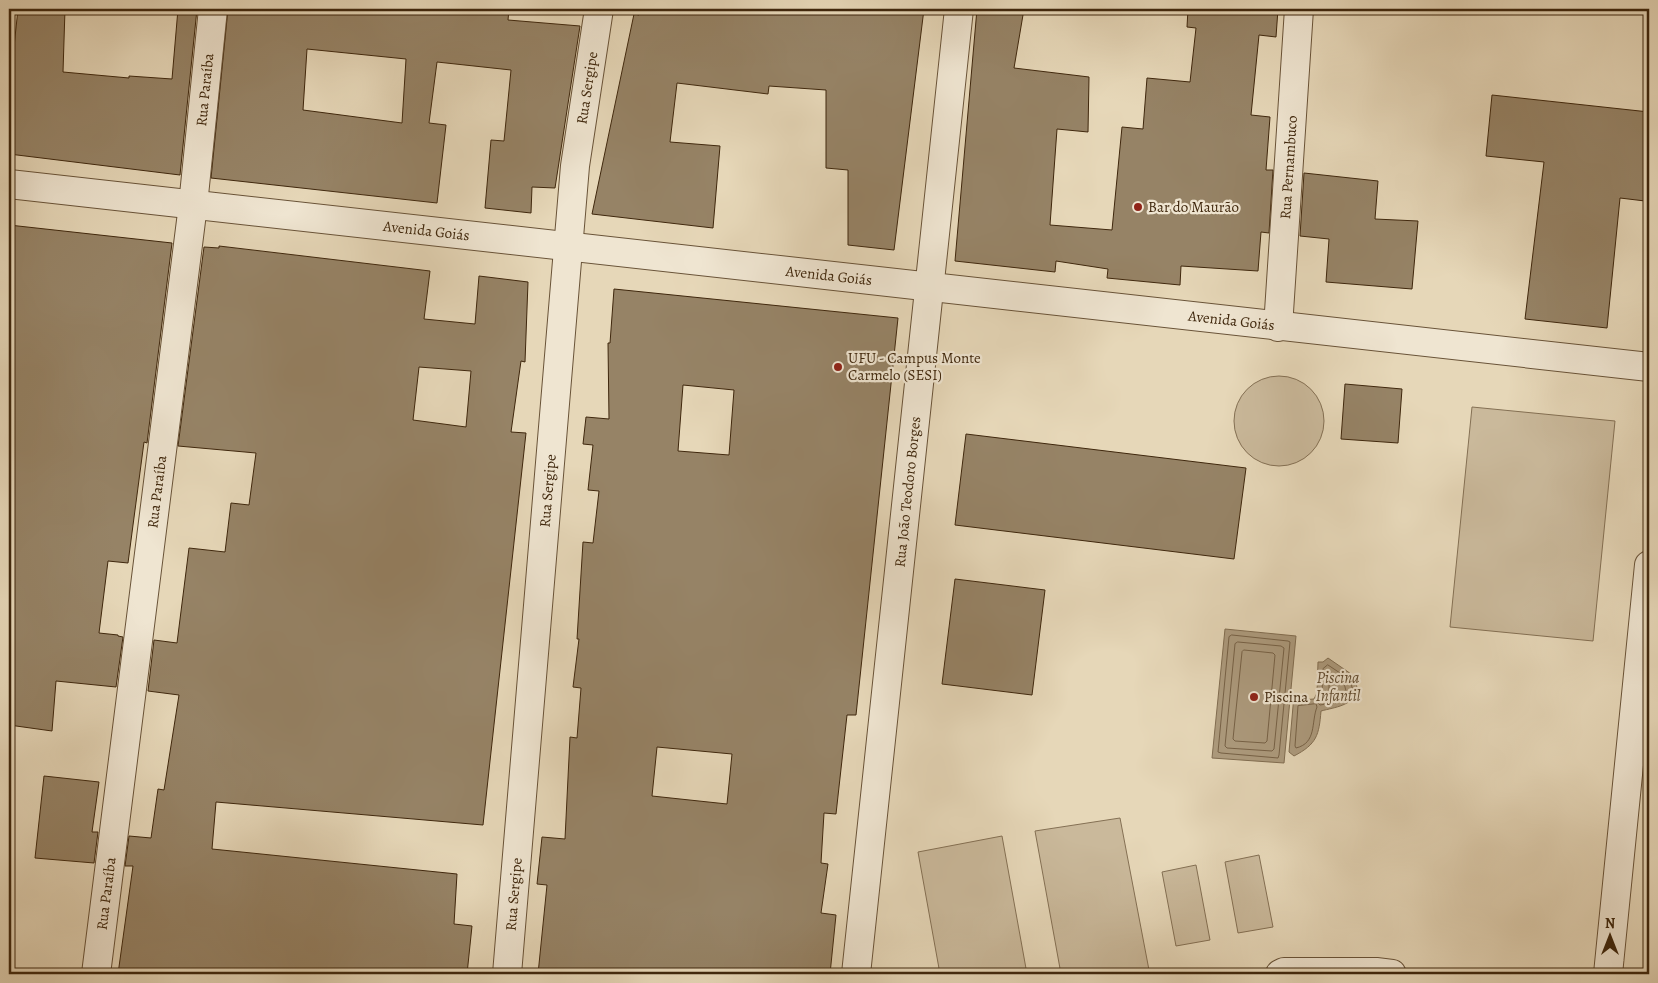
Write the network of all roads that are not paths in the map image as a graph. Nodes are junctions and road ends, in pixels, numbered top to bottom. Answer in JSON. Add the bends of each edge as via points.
{"nodes":[{"id":1,"x":213,"y":9,"type":"edge"},
{"id":2,"x":598,"y":9,"type":"edge"},
{"id":3,"x":959,"y":9,"type":"edge"},
{"id":4,"x":1299,"y":9,"type":"edge"},
{"id":5,"x":9,"y":184,"type":"edge"},
{"id":6,"x":193,"y":205,"type":"junction"},
{"id":7,"x":568,"y":245,"type":"junction"},
{"id":8,"x":929,"y":286,"type":"junction"},
{"id":9,"x":1278,"y":327,"type":"junction"},
{"id":10,"x":1649,"y":367,"type":"edge"},
{"id":11,"x":1649,"y":565,"type":"edge"},
{"id":12,"x":96,"y":974,"type":"edge"},
{"id":13,"x":507,"y":974,"type":"edge"},
{"id":14,"x":856,"y":974,"type":"edge"},
{"id":15,"x":1280,"y":974,"type":"edge"},
{"id":16,"x":1392,"y":974,"type":"edge"},
{"id":17,"x":1608,"y":974,"type":"edge"}],
"edges":[{"from":1,"to":6,"type":"street","name":"Rua Paraíba"},
{"from":2,"to":7,"type":"street","name":"Rua Sergipe","via":[[575,166]]},
{"from":3,"to":8,"type":"street","name":"Rua João Teodoro Borges"},
{"from":4,"to":9,"type":"street","name":"Rua Pernambuco"},
{"from":5,"to":6,"type":"street","name":"Avenida Goiás"},
{"from":6,"to":7,"type":"street","name":"Avenida Goiás"},
{"from":6,"to":12,"type":"street","name":"Rua Paraíba"},
{"from":7,"to":8,"type":"street","name":"Avenida Goiás"},
{"from":7,"to":13,"type":"street","name":"Rua Sergipe"},
{"from":8,"to":9,"type":"street","name":"Avenida Goiás"},
{"from":8,"to":14,"type":"street","name":"Rua João Teodoro Borges"},
{"from":9,"to":10,"type":"street","name":"Avenida Goiás"},
{"from":11,"to":17,"type":"street"},
{"from":15,"to":16,"type":"street"}]}
